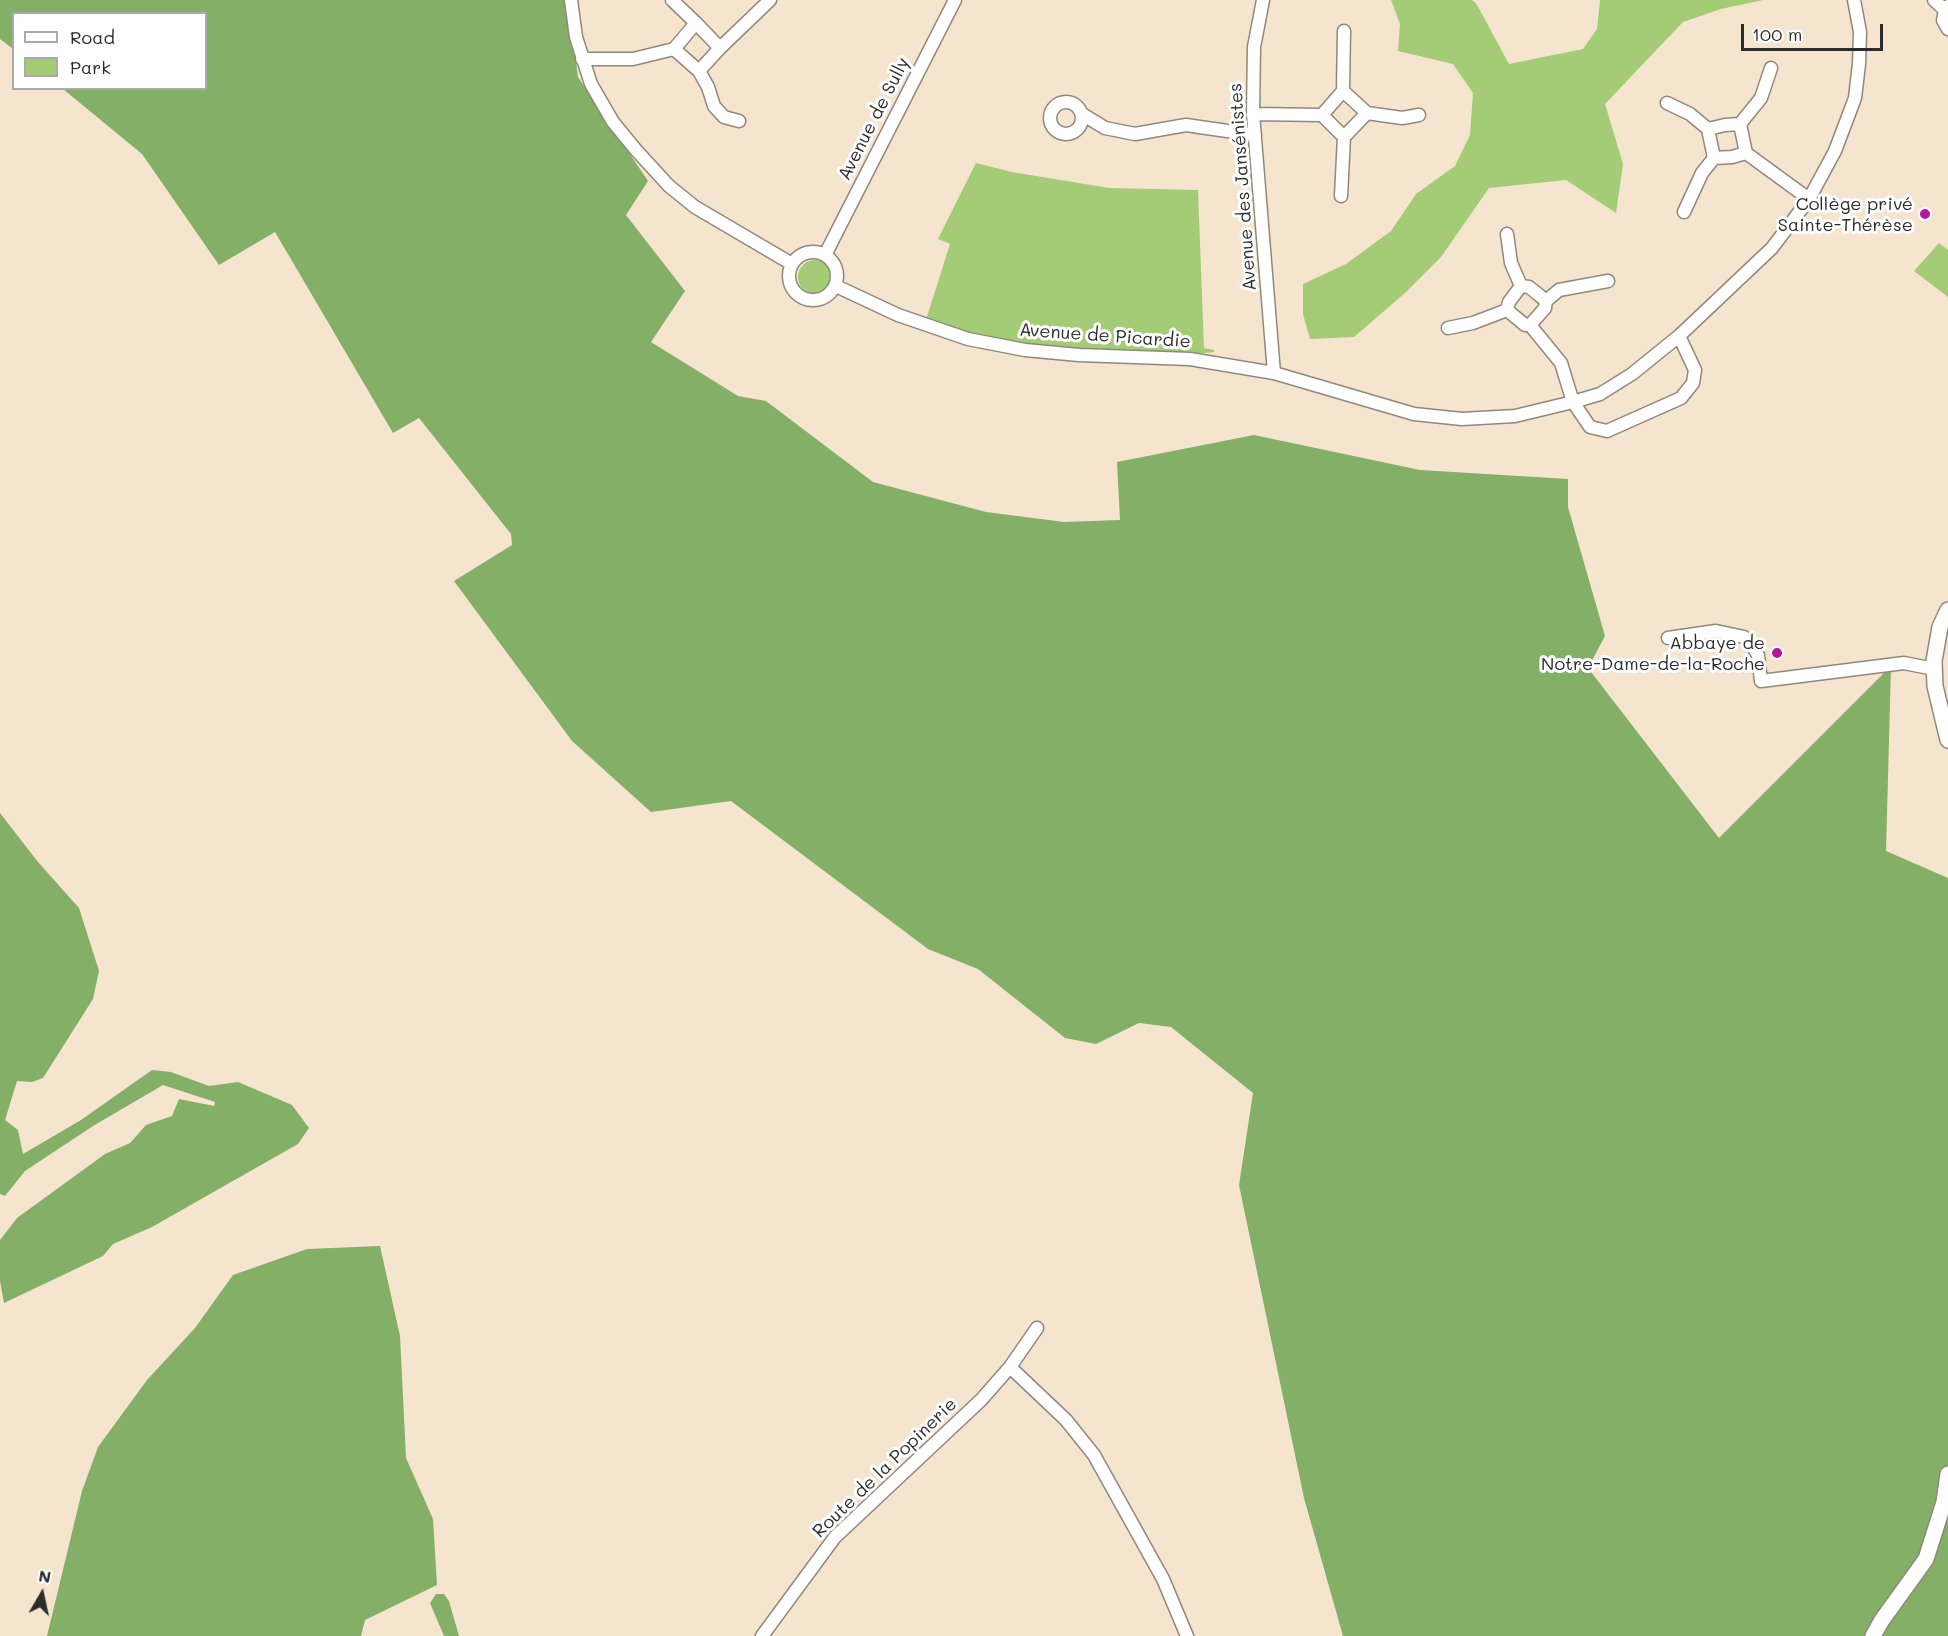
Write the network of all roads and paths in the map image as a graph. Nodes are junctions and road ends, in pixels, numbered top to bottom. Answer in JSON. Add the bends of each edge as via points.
{"nodes":[{"id":1,"x":571,"y":0,"type":"edge"},
{"id":2,"x":672,"y":0,"type":"edge"},
{"id":3,"x":770,"y":0,"type":"edge"},
{"id":4,"x":955,"y":0,"type":"edge"},
{"id":5,"x":1263,"y":0,"type":"edge"},
{"id":6,"x":1854,"y":0,"type":"edge"},
{"id":7,"x":1934,"y":0,"type":"edge"},
{"id":8,"x":1947,"y":8,"type":"edge"},
{"id":9,"x":696,"y":23,"type":"junction"},
{"id":10,"x":1948,"y":29,"type":"edge"},
{"id":11,"x":1344,"y":31,"type":"dead end"},
{"id":12,"x":720,"y":48,"type":"junction"},
{"id":13,"x":674,"y":49,"type":"junction"},
{"id":14,"x":582,"y":59,"type":"junction"},
{"id":15,"x":1771,"y":68,"type":"dead end"},
{"id":16,"x":699,"y":71,"type":"junction"},
{"id":17,"x":1344,"y":91,"type":"junction"},
{"id":18,"x":1667,"y":103,"type":"dead end"},
{"id":19,"x":1367,"y":113,"type":"junction"},
{"id":20,"x":1082,"y":114,"type":"dead end"},
{"id":21,"x":1253,"y":114,"type":"junction"},
{"id":22,"x":1322,"y":115,"type":"junction"},
{"id":23,"x":1419,"y":116,"type":"dead end"},
{"id":24,"x":739,"y":121,"type":"dead end"},
{"id":25,"x":1740,"y":124,"type":"junction"},
{"id":26,"x":1708,"y":129,"type":"junction"},
{"id":27,"x":1255,"y":135,"type":"junction"},
{"id":28,"x":1344,"y":137,"type":"junction"},
{"id":29,"x":1746,"y":153,"type":"junction"},
{"id":30,"x":1714,"y":158,"type":"junction"},
{"id":31,"x":1341,"y":196,"type":"dead end"},
{"id":32,"x":1809,"y":199,"type":"junction"},
{"id":33,"x":1684,"y":212,"type":"dead end"},
{"id":34,"x":1507,"y":234,"type":"dead end"},
{"id":35,"x":825,"y":255,"type":"junction"},
{"id":36,"x":792,"y":264,"type":"junction"},
{"id":37,"x":1608,"y":281,"type":"dead end"},
{"id":38,"x":836,"y":286,"type":"junction"},
{"id":39,"x":1521,"y":286,"type":"junction"},
{"id":40,"x":1546,"y":302,"type":"junction"},
{"id":41,"x":1507,"y":310,"type":"junction"},
{"id":42,"x":1530,"y":325,"type":"junction"},
{"id":43,"x":1448,"y":328,"type":"dead end"},
{"id":44,"x":1679,"y":336,"type":"junction"},
{"id":45,"x":1274,"y":373,"type":"junction"},
{"id":46,"x":1573,"y":402,"type":"junction"},
{"id":47,"x":1948,"y":610,"type":"edge"},
{"id":48,"x":1668,"y":638,"type":"dead end"},
{"id":49,"x":1934,"y":669,"type":"junction"},
{"id":50,"x":1948,"y":740,"type":"edge"},
{"id":51,"x":1036,"y":1328,"type":"dead end"},
{"id":52,"x":1010,"y":1367,"type":"junction"},
{"id":53,"x":1948,"y":1474,"type":"edge"},
{"id":54,"x":762,"y":1636,"type":"edge"},
{"id":55,"x":1187,"y":1636,"type":"edge"},
{"id":56,"x":1873,"y":1636,"type":"edge"}],
"edges":[{"from":1,"to":14,"type":"street"},
{"from":2,"to":9,"type":"street"},
{"from":3,"to":12,"type":"street"},
{"from":4,"to":35,"type":"street","name":"Avenue de Sully"},
{"from":5,"to":21,"type":"street","name":"Avenue des Jansénistes","via":[[1254,47]]},
{"from":6,"to":32,"type":"street","name":"Avenue de Picardie","via":[[1860,32],[1855,98],[1835,150]]},
{"from":7,"to":8,"type":"street"},
{"from":8,"to":10,"type":"street","via":[[1943,20]]},
{"from":9,"to":12,"type":"street"},
{"from":9,"to":13,"type":"street"},
{"from":11,"to":17,"type":"street"},
{"from":12,"to":16,"type":"street"},
{"from":13,"to":14,"type":"street","via":[[633,59]]},
{"from":13,"to":16,"type":"street"},
{"from":14,"to":36,"type":"street","via":[[613,122],[669,186],[702,212]]},
{"from":15,"to":25,"type":"street","via":[[1761,98]]},
{"from":16,"to":24,"type":"street","via":[[714,106],[724,117]]},
{"from":17,"to":19,"type":"street"},
{"from":17,"to":22,"type":"street"},
{"from":18,"to":26,"type":"street"},
{"from":19,"to":23,"type":"street"},
{"from":19,"to":28,"type":"street"},
{"from":20,"to":27,"type":"street","via":[[1105,128],[1135,134],[1186,125]]},
{"from":21,"to":22,"type":"street"},
{"from":21,"to":27,"type":"street","name":"Avenue des Jansénistes"},
{"from":22,"to":28,"type":"street"},
{"from":25,"to":26,"type":"street"},
{"from":25,"to":29,"type":"street"},
{"from":26,"to":30,"type":"street"},
{"from":27,"to":45,"type":"street","name":"Avenue des Jansénistes"},
{"from":28,"to":31,"type":"street"},
{"from":29,"to":30,"type":"street"},
{"from":29,"to":32,"type":"street"},
{"from":30,"to":33,"type":"street","via":[[1702,173]]},
{"from":32,"to":44,"type":"street","name":"Avenue de Picardie","via":[[1772,248]]},
{"from":34,"to":39,"type":"street","via":[[1510,263]]},
{"from":35,"to":36,"type":"street","via":[[811,252]]},
{"from":35,"to":38,"type":"street","via":[[838,272]]},
{"from":36,"to":38,"type":"street","via":[[790,284],[805,299],[819,300]]},
{"from":37,"to":40,"type":"street","via":[[1559,290]]},
{"from":38,"to":45,"type":"street","name":"Avenue de Picardie","via":[[898,315],[980,341],[1025,350],[1190,360]]},
{"from":39,"to":40,"type":"street","via":[[1529,286]]},
{"from":39,"to":41,"type":"street"},
{"from":40,"to":42,"type":"street"},
{"from":41,"to":42,"type":"street"},
{"from":41,"to":43,"type":"street"},
{"from":42,"to":46,"type":"street","via":[[1561,363]]},
{"from":44,"to":46,"type":"street","name":"Avenue de Picardie","via":[[1600,394]]},
{"from":44,"to":46,"type":"street","via":[[1695,370],[1693,383],[1681,398],[1607,431],[1590,427]]},
{"from":45,"to":46,"type":"street","name":"Avenue de Picardie","via":[[1413,414],[1462,419],[1515,416]]},
{"from":47,"to":49,"type":"street","via":[[1938,634]]},
{"from":48,"to":49,"type":"street","via":[[1716,631],[1744,637],[1758,656],[1761,681],[1904,663]]},
{"from":49,"to":50,"type":"street"},
{"from":51,"to":52,"type":"street","name":"Route de la Popinerie"},
{"from":52,"to":54,"type":"street","name":"Route de la Popinerie","via":[[981,1400],[834,1537]]},
{"from":52,"to":55,"type":"street","via":[[1066,1420],[1094,1455],[1163,1579]]},
{"from":53,"to":56,"type":"street","via":[[1944,1502],[1926,1559]]}]}
